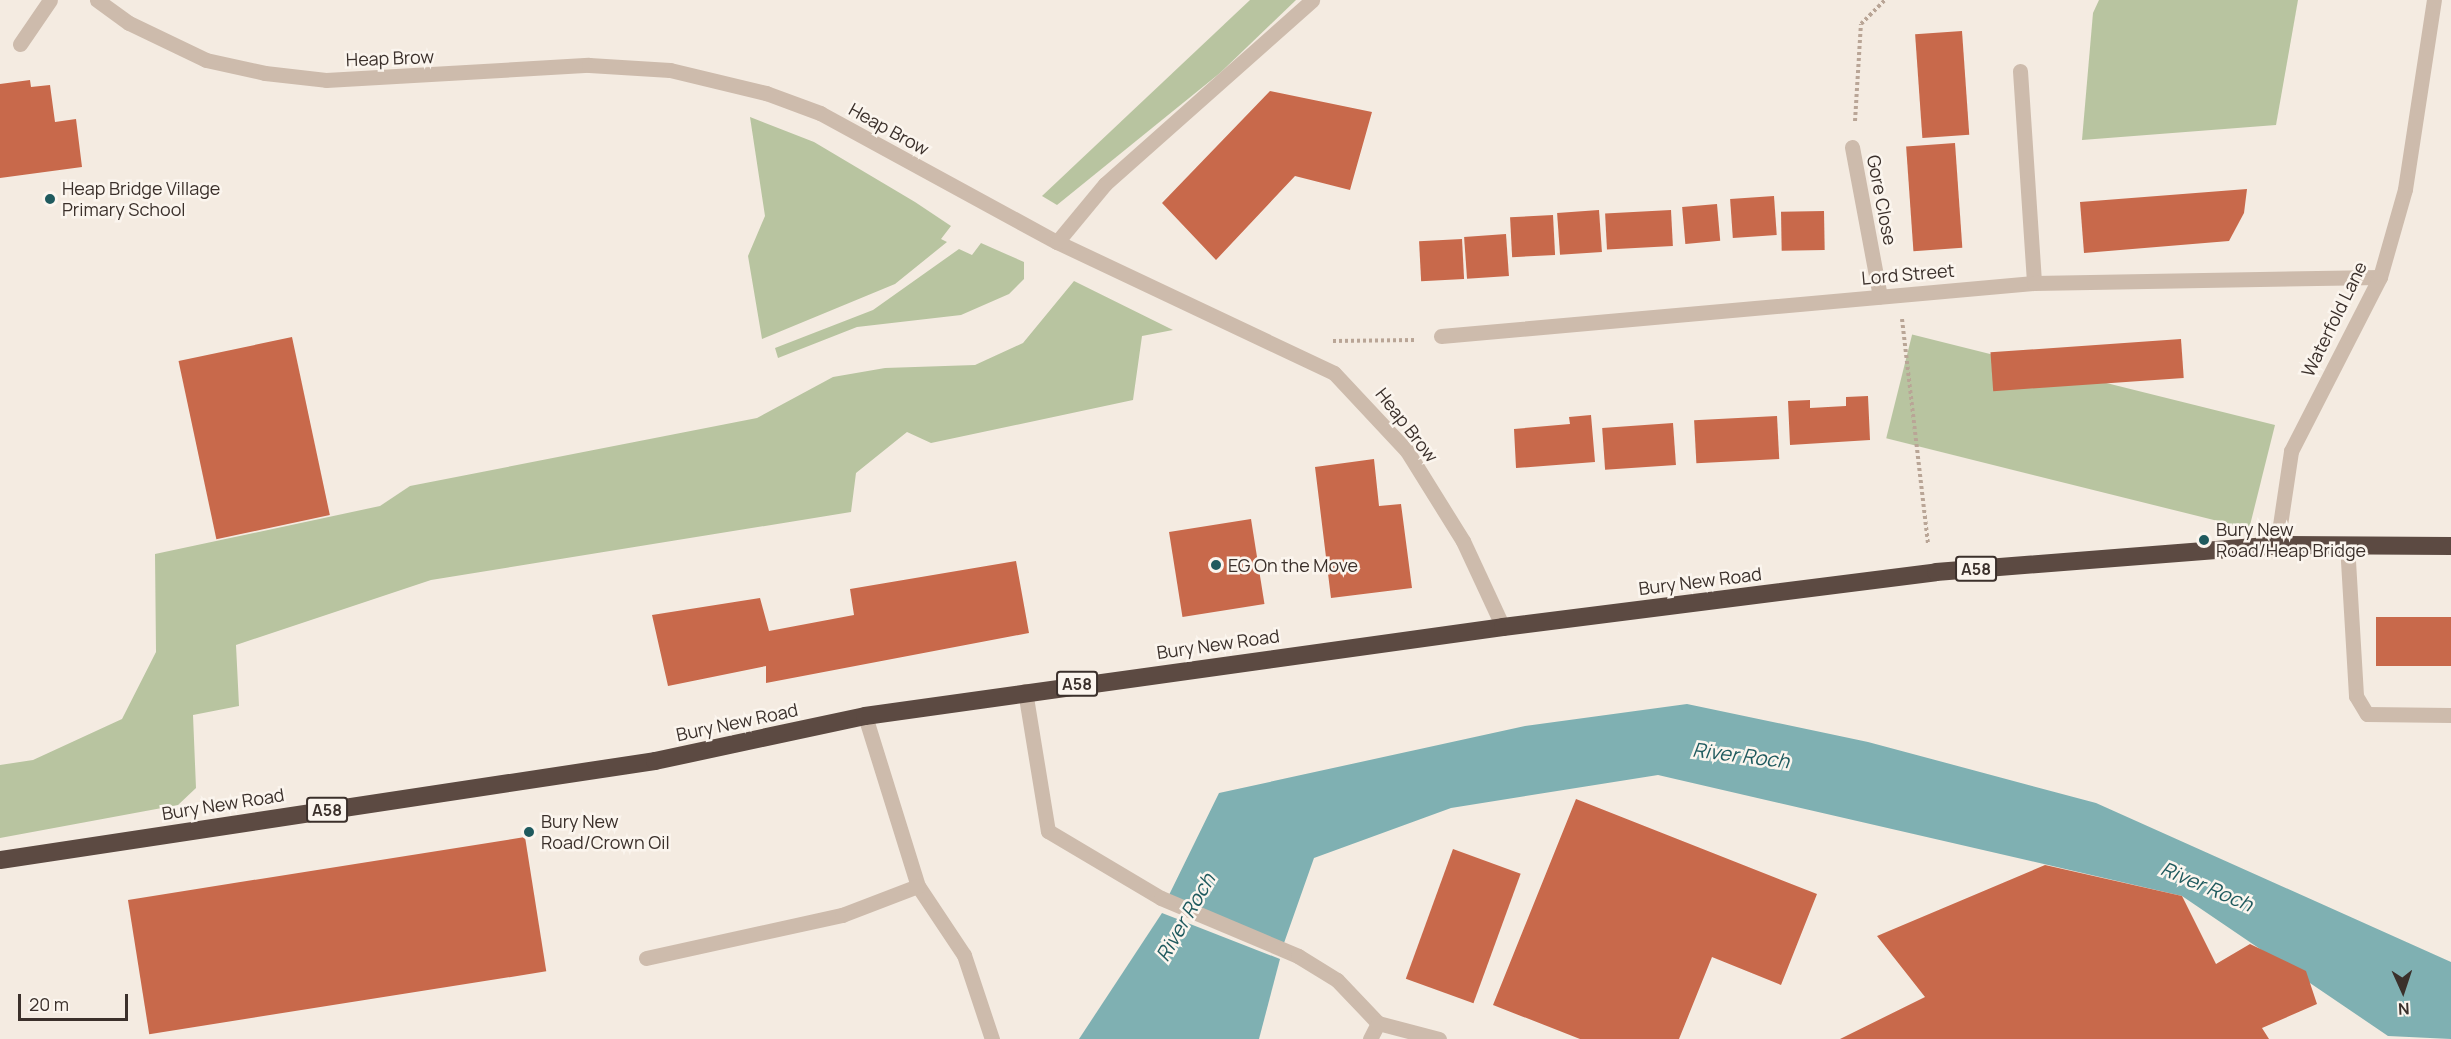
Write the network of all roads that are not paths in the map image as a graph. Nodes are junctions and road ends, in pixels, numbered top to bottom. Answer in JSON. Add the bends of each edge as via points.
{"nodes":[{"id":1,"x":50,"y":0,"type":"edge"},
{"id":2,"x":97,"y":0,"type":"edge"},
{"id":3,"x":1312,"y":0,"type":"edge"},
{"id":4,"x":2434,"y":0,"type":"edge"},
{"id":5,"x":20,"y":44,"type":"dead end"},
{"id":6,"x":2020,"y":71,"type":"dead end"},
{"id":7,"x":1852,"y":147,"type":"dead end"},
{"id":8,"x":1057,"y":242,"type":"junction"},
{"id":9,"x":2379,"y":277,"type":"junction"},
{"id":10,"x":2034,"y":283,"type":"junction"},
{"id":11,"x":1880,"y":296,"type":"junction"},
{"id":12,"x":1440,"y":336,"type":"road end"},
{"id":13,"x":2347,"y":544,"type":"junction"},
{"id":14,"x":2277,"y":545,"type":"junction"},
{"id":15,"x":2451,"y":546,"type":"edge"},
{"id":16,"x":1503,"y":627,"type":"junction"},
{"id":17,"x":1025,"y":691,"type":"junction"},
{"id":18,"x":2451,"y":715,"type":"edge"},
{"id":19,"x":865,"y":716,"type":"junction"},
{"id":20,"x":0,"y":860,"type":"edge"},
{"id":21,"x":918,"y":886,"type":"junction"},
{"id":22,"x":645,"y":958,"type":"dead end"},
{"id":23,"x":1378,"y":1023,"type":"junction"},
{"id":24,"x":992,"y":1039,"type":"edge"},
{"id":25,"x":1370,"y":1039,"type":"edge"},
{"id":26,"x":1439,"y":1039,"type":"edge"}],
"edges":[{"from":1,"to":5,"type":"street"},
{"from":2,"to":8,"type":"street","name":"Heap Brow","via":[[129,23],[206,60],[265,73],[326,80],[589,65],[670,70],[766,93],[820,113]]},
{"from":3,"to":8,"type":"street","via":[[1105,184]]},
{"from":4,"to":9,"type":"street","name":"Waterfold Lane","via":[[2405,189]]},
{"from":6,"to":10,"type":"street"},
{"from":7,"to":11,"type":"street","name":"Gore Close"},
{"from":8,"to":16,"type":"street","name":"Heap Brow","via":[[1285,345],[1334,373],[1371,406],[1407,451],[1463,541]]},
{"from":9,"to":10,"type":"street","name":"Lord Street"},
{"from":9,"to":14,"type":"street","name":"Waterfold Lane","via":[[2291,451]]},
{"from":10,"to":11,"type":"street","name":"Lord Street"},
{"from":11,"to":12,"type":"street","name":"Lord Street"},
{"from":13,"to":14,"type":"highway","name":"Bury New Road","number":"A58"},
{"from":13,"to":15,"type":"highway","name":"Bury New Road","number":"A58"},
{"from":13,"to":18,"type":"street","via":[[2356,696],[2367,714]]},
{"from":14,"to":16,"type":"highway","name":"Bury New Road","number":"A58","via":[[1936,572]]},
{"from":16,"to":17,"type":"highway","name":"Bury New Road","number":"A58"},
{"from":17,"to":19,"type":"highway","name":"Bury New Road","number":"A58"},
{"from":17,"to":23,"type":"street","via":[[1048,831],[1161,898],[1298,956],[1337,980]]},
{"from":19,"to":20,"type":"highway","name":"Bury New Road","number":"A58","via":[[655,761]]},
{"from":19,"to":21,"type":"street"},
{"from":21,"to":22,"type":"street","via":[[842,915]]},
{"from":21,"to":24,"type":"street","via":[[964,955]]},
{"from":23,"to":25,"type":"street"},
{"from":23,"to":26,"type":"street"}]}
